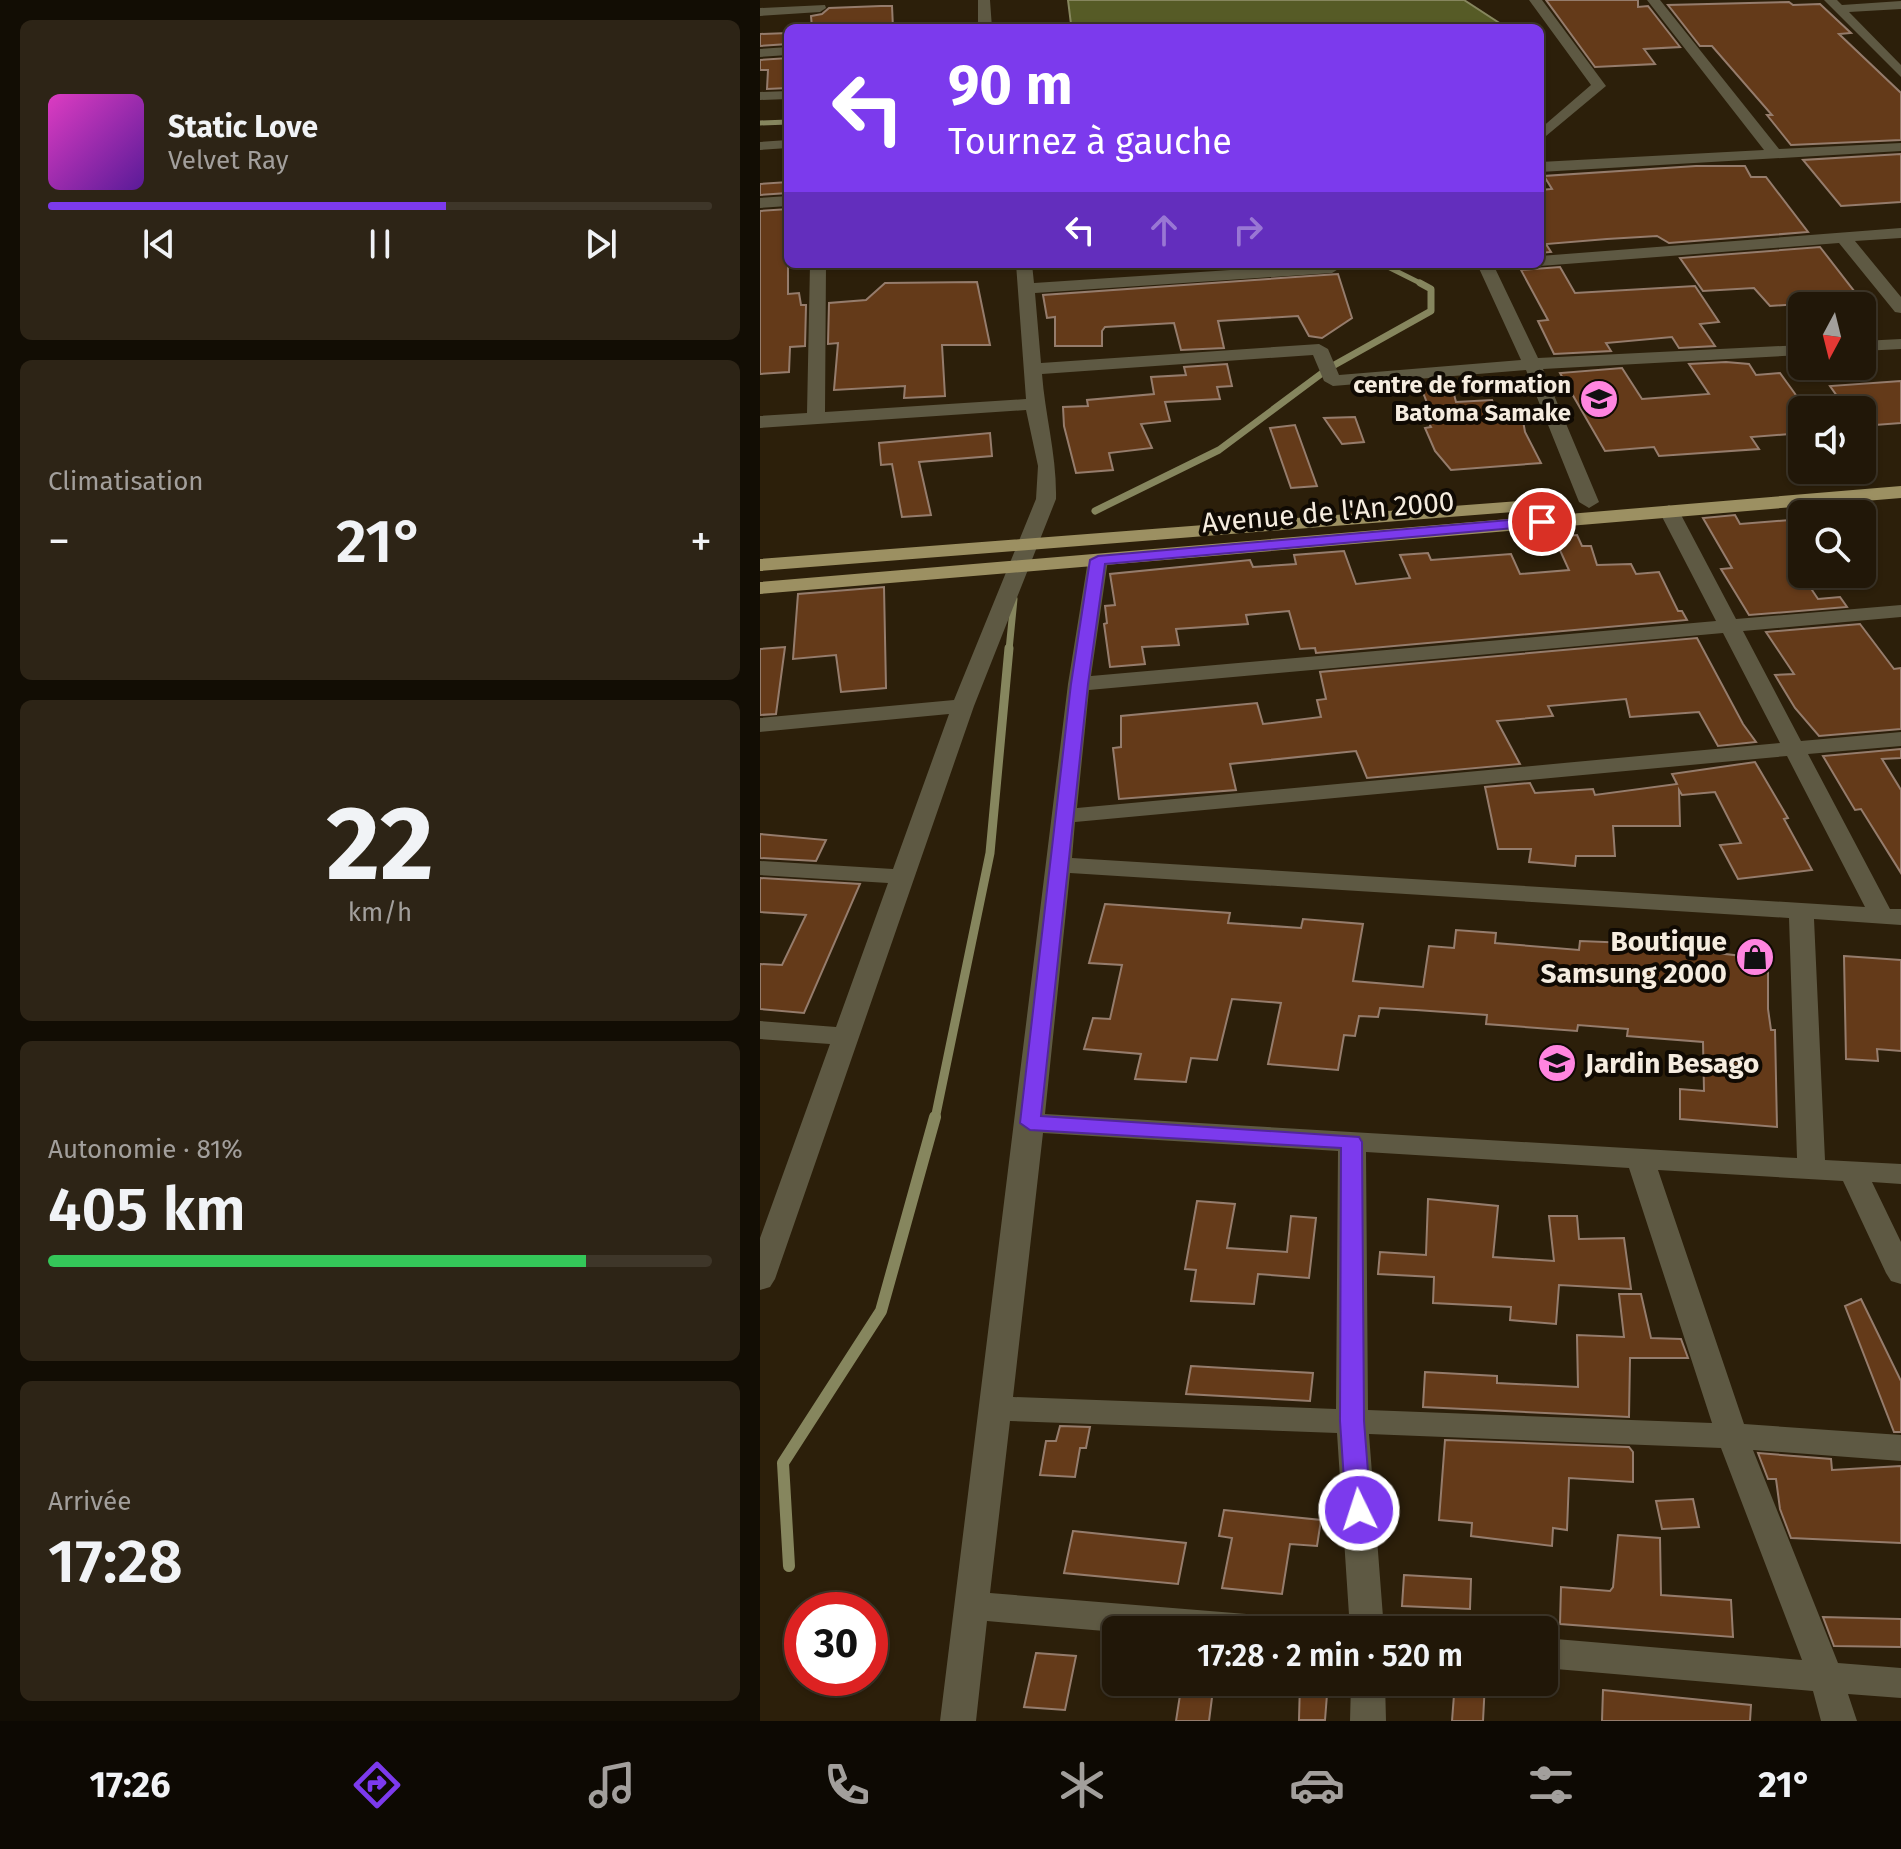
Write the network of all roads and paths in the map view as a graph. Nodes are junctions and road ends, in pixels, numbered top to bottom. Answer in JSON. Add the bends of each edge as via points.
{"nodes":[{"id":1,"x":984,"y":0,"type":"edge"},
{"id":2,"x":1535,"y":0,"type":"edge"},
{"id":3,"x":1653,"y":0,"type":"edge"},
{"id":4,"x":820,"y":4,"type":"edge"},
{"id":5,"x":1835,"y":4,"type":"edge"},
{"id":6,"x":1901,"y":5,"type":"edge"},
{"id":7,"x":760,"y":12,"type":"edge"},
{"id":8,"x":985,"y":24,"type":"edge"},
{"id":9,"x":784,"y":51,"type":"edge"},
{"id":10,"x":760,"y":53,"type":"edge"},
{"id":11,"x":1901,"y":73,"type":"edge"},
{"id":12,"x":784,"y":95,"type":"edge"},
{"id":13,"x":760,"y":96,"type":"edge"},
{"id":14,"x":1544,"y":134,"type":"edge"},
{"id":15,"x":784,"y":144,"type":"edge"},
{"id":16,"x":760,"y":146,"type":"edge"},
{"id":17,"x":1901,"y":147,"type":"edge"},
{"id":18,"x":1775,"y":154,"type":"junction"},
{"id":19,"x":1544,"y":167,"type":"edge"},
{"id":20,"x":784,"y":201,"type":"edge"},
{"id":21,"x":760,"y":203,"type":"edge"},
{"id":22,"x":1901,"y":233,"type":"edge"},
{"id":23,"x":1843,"y":237,"type":"junction"},
{"id":24,"x":1544,"y":261,"type":"edge"},
{"id":25,"x":818,"y":268,"type":"edge"},
{"id":26,"x":1024,"y":268,"type":"edge"},
{"id":27,"x":1332,"y":268,"type":"dead end"},
{"id":28,"x":1487,"y":268,"type":"edge"},
{"id":29,"x":1026,"y":289,"type":"junction"},
{"id":30,"x":1901,"y":308,"type":"edge"},
{"id":31,"x":1901,"y":344,"type":"edge"},
{"id":32,"x":1876,"y":345,"type":"edge"},
{"id":33,"x":1788,"y":351,"type":"edge"},
{"id":34,"x":1532,"y":364,"type":"junction"},
{"id":35,"x":1033,"y":369,"type":"junction"},
{"id":36,"x":1038,"y":404,"type":"junction"},
{"id":37,"x":816,"y":419,"type":"junction"},
{"id":38,"x":760,"y":422,"type":"edge"},
{"id":39,"x":1901,"y":480,"type":"edge"},
{"id":40,"x":1901,"y":492,"type":"edge"},
{"id":41,"x":1589,"y":502,"type":"junction"},
{"id":42,"x":1669,"y":511,"type":"junction"},
{"id":43,"x":1027,"y":544,"type":"junction"},
{"id":44,"x":1098,"y":560,"type":"junction"},
{"id":45,"x":760,"y":565,"type":"edge"},
{"id":46,"x":1016,"y":568,"type":"junction"},
{"id":47,"x":760,"y":588,"type":"edge"},
{"id":48,"x":1901,"y":611,"type":"edge"},
{"id":49,"x":1729,"y":625,"type":"junction"},
{"id":50,"x":1079,"y":684,"type":"junction"},
{"id":51,"x":963,"y":706,"type":"junction"},
{"id":52,"x":760,"y":725,"type":"edge"},
{"id":53,"x":1901,"y":739,"type":"edge"},
{"id":54,"x":1792,"y":750,"type":"junction"},
{"id":55,"x":1066,"y":816,"type":"junction"},
{"id":56,"x":1061,"y":865,"type":"junction"},
{"id":57,"x":760,"y":868,"type":"edge"},
{"id":58,"x":902,"y":877,"type":"junction"},
{"id":59,"x":1801,"y":911,"type":"junction"},
{"id":60,"x":1892,"y":916,"type":"edge"},
{"id":61,"x":760,"y":1030,"type":"edge"},
{"id":62,"x":846,"y":1036,"type":"junction"},
{"id":63,"x":1030,"y":1123,"type":"junction"},
{"id":64,"x":1352,"y":1142,"type":"junction"},
{"id":65,"x":1640,"y":1159,"type":"junction"},
{"id":66,"x":1811,"y":1169,"type":"junction"},
{"id":67,"x":1853,"y":1171,"type":"junction"},
{"id":68,"x":1901,"y":1174,"type":"edge"},
{"id":69,"x":769,"y":1226,"type":"edge"},
{"id":70,"x":1901,"y":1273,"type":"edge"},
{"id":71,"x":760,"y":1279,"type":"edge"},
{"id":72,"x":996,"y":1408,"type":"junction"},
{"id":73,"x":1352,"y":1421,"type":"junction"},
{"id":74,"x":1732,"y":1436,"type":"junction"},
{"id":75,"x":1901,"y":1448,"type":"edge"},
{"id":76,"x":972,"y":1606,"type":"junction"},
{"id":77,"x":1102,"y":1616,"type":"edge"},
{"id":78,"x":1366,"y":1616,"type":"edge"},
{"id":79,"x":1558,"y":1654,"type":"edge"},
{"id":80,"x":1826,"y":1676,"type":"junction"},
{"id":81,"x":1901,"y":1683,"type":"edge"},
{"id":82,"x":1368,"y":1696,"type":"edge"},
{"id":83,"x":958,"y":1721,"type":"edge"},
{"id":84,"x":1368,"y":1721,"type":"edge"},
{"id":85,"x":1839,"y":1721,"type":"edge"}],
"edges":[{"from":1,"to":8,"type":"street"},
{"from":2,"to":14,"type":"street","via":[[1599,86]]},
{"from":3,"to":18,"type":"street"},
{"from":4,"to":7,"type":"street"},
{"from":5,"to":6,"type":"street"},
{"from":5,"to":11,"type":"street"},
{"from":9,"to":10,"type":"street"},
{"from":12,"to":13,"type":"street"},
{"from":15,"to":16,"type":"street"},
{"from":17,"to":18,"type":"street"},
{"from":18,"to":19,"type":"street"},
{"from":20,"to":21,"type":"street"},
{"from":22,"to":23,"type":"street"},
{"from":23,"to":24,"type":"street"},
{"from":23,"to":30,"type":"street"},
{"from":25,"to":37,"type":"street"},
{"from":26,"to":29,"type":"street"},
{"from":27,"to":29,"type":"street"},
{"from":28,"to":34,"type":"street"},
{"from":29,"to":35,"type":"street"},
{"from":31,"to":32,"type":"street"},
{"from":33,"to":34,"type":"street"},
{"from":34,"to":35,"type":"street","via":[[1333,381],[1319,349]]},
{"from":34,"to":41,"type":"street"},
{"from":35,"to":36,"type":"street"},
{"from":36,"to":37,"type":"street"},
{"from":36,"to":43,"type":"street","via":[[1046,499]]},
{"from":37,"to":38,"type":"street"},
{"from":39,"to":41,"type":"main road","name":"Avenue de l'An 2000"},
{"from":40,"to":42,"type":"main road","name":"Avenue de l'An 2000"},
{"from":41,"to":43,"type":"main road","name":"Avenue de l'An 2000"},
{"from":42,"to":44,"type":"main road","name":"Avenue de l'An 2000"},
{"from":42,"to":49,"type":"street"},
{"from":43,"to":45,"type":"main road","name":"Avenue de l'An 2000"},
{"from":43,"to":46,"type":"street"},
{"from":44,"to":46,"type":"main road","name":"Avenue de l'An 2000"},
{"from":44,"to":50,"type":"street"},
{"from":46,"to":47,"type":"main road","name":"Avenue de l'An 2000"},
{"from":46,"to":51,"type":"street"},
{"from":48,"to":49,"type":"street"},
{"from":49,"to":50,"type":"street"},
{"from":49,"to":54,"type":"street"},
{"from":50,"to":55,"type":"street"},
{"from":51,"to":52,"type":"street"},
{"from":51,"to":58,"type":"street"},
{"from":53,"to":54,"type":"street"},
{"from":54,"to":55,"type":"street"},
{"from":54,"to":60,"type":"street"},
{"from":55,"to":56,"type":"street"},
{"from":56,"to":59,"type":"street"},
{"from":56,"to":63,"type":"street"},
{"from":57,"to":58,"type":"street"},
{"from":58,"to":62,"type":"street"},
{"from":59,"to":60,"type":"street"},
{"from":59,"to":66,"type":"street"},
{"from":61,"to":62,"type":"street"},
{"from":62,"to":69,"type":"street"},
{"from":63,"to":64,"type":"street"},
{"from":63,"to":72,"type":"street"},
{"from":64,"to":65,"type":"street"},
{"from":64,"to":73,"type":"street"},
{"from":65,"to":66,"type":"street"},
{"from":65,"to":74,"type":"street"},
{"from":66,"to":67,"type":"street"},
{"from":67,"to":68,"type":"street"},
{"from":67,"to":70,"type":"street"},
{"from":69,"to":71,"type":"street"},
{"from":72,"to":73,"type":"street"},
{"from":72,"to":76,"type":"street"},
{"from":73,"to":74,"type":"street"},
{"from":73,"to":78,"type":"street"},
{"from":74,"to":75,"type":"street"},
{"from":74,"to":80,"type":"street"},
{"from":76,"to":77,"type":"street"},
{"from":76,"to":83,"type":"street"},
{"from":79,"to":80,"type":"street"},
{"from":80,"to":81,"type":"street"},
{"from":80,"to":85,"type":"street"},
{"from":82,"to":84,"type":"street"}]}
